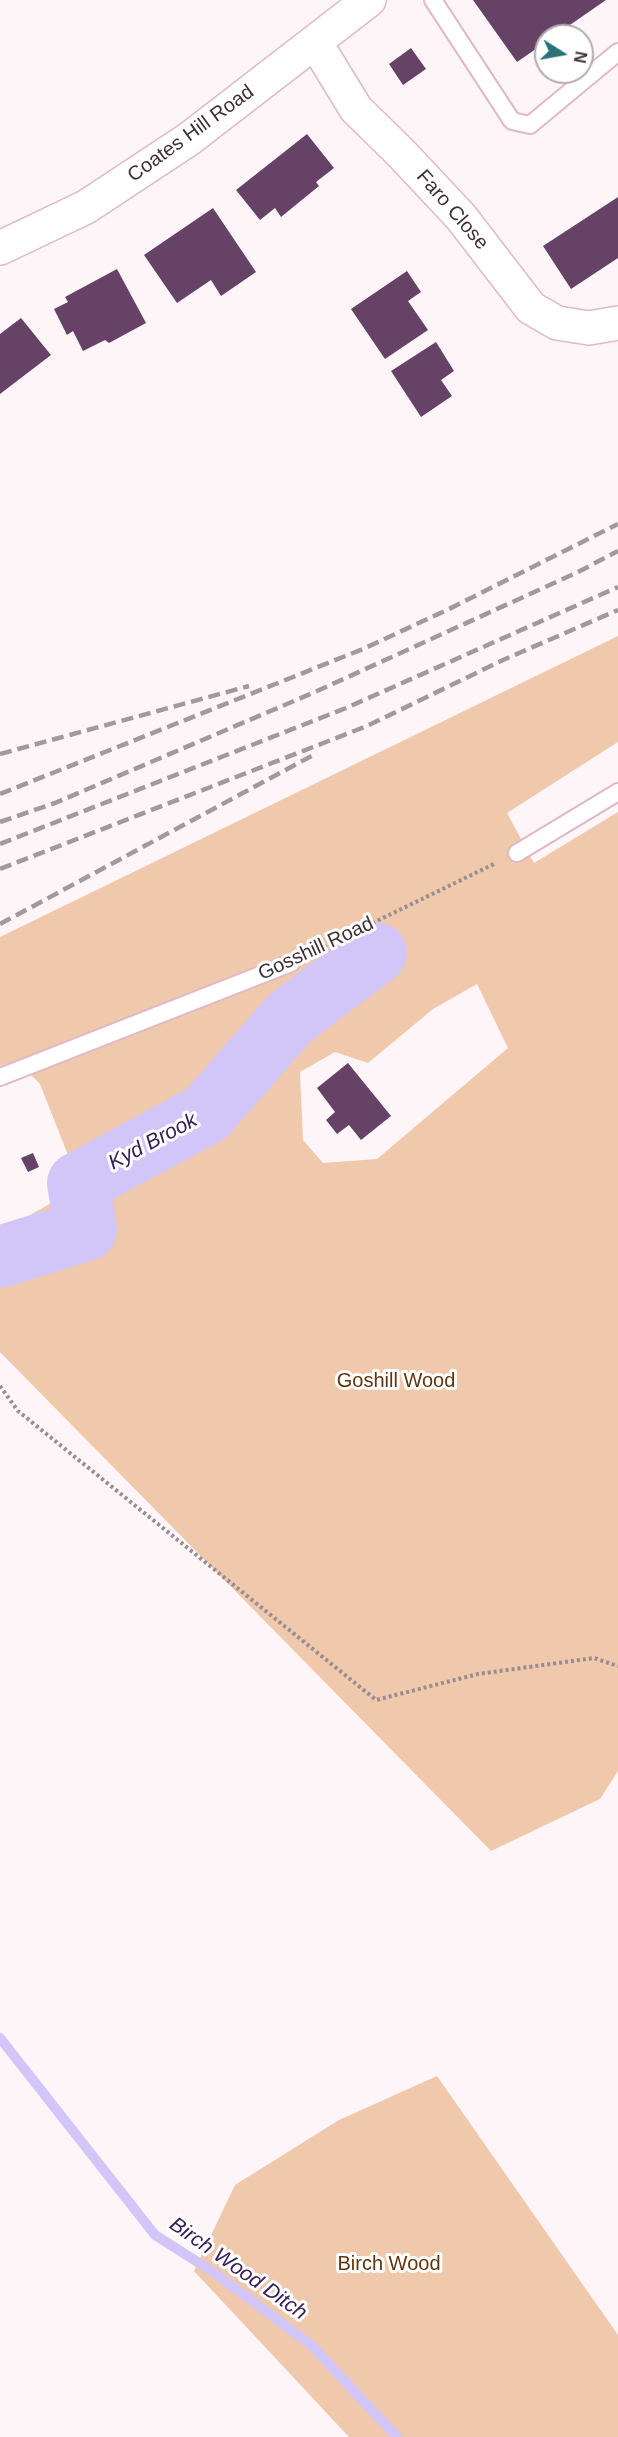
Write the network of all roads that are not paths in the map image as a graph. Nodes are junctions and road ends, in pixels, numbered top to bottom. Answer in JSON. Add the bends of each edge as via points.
{"nodes":[{"id":1,"x":369,"y":0,"type":"edge"},
{"id":2,"x":433,"y":0,"type":"edge"},
{"id":3,"x":315,"y":42,"type":"junction"},
{"id":4,"x":618,"y":52,"type":"edge"},
{"id":5,"x":0,"y":248,"type":"edge"},
{"id":6,"x":618,"y":323,"type":"edge"},
{"id":7,"x":618,"y":792,"type":"edge"},
{"id":8,"x":517,"y":853,"type":"road end"},
{"id":9,"x":291,"y":963,"type":"road end"},
{"id":10,"x":0,"y":1077,"type":"edge"}],
"edges":[{"from":1,"to":3,"type":"street","name":"Coates Hill Road"},
{"from":2,"to":4,"type":"lane","via":[[512,121],[530,125]]},
{"from":3,"to":5,"type":"street","name":"Coates Hill Road","via":[[189,140],[86,207]]},
{"from":3,"to":6,"type":"street","name":"Faro Close","via":[[356,109],[461,217],[531,308],[557,323],[589,328]]},
{"from":7,"to":8,"type":"lane"},
{"from":9,"to":10,"type":"lane","name":"Gosshill Road"}]}
